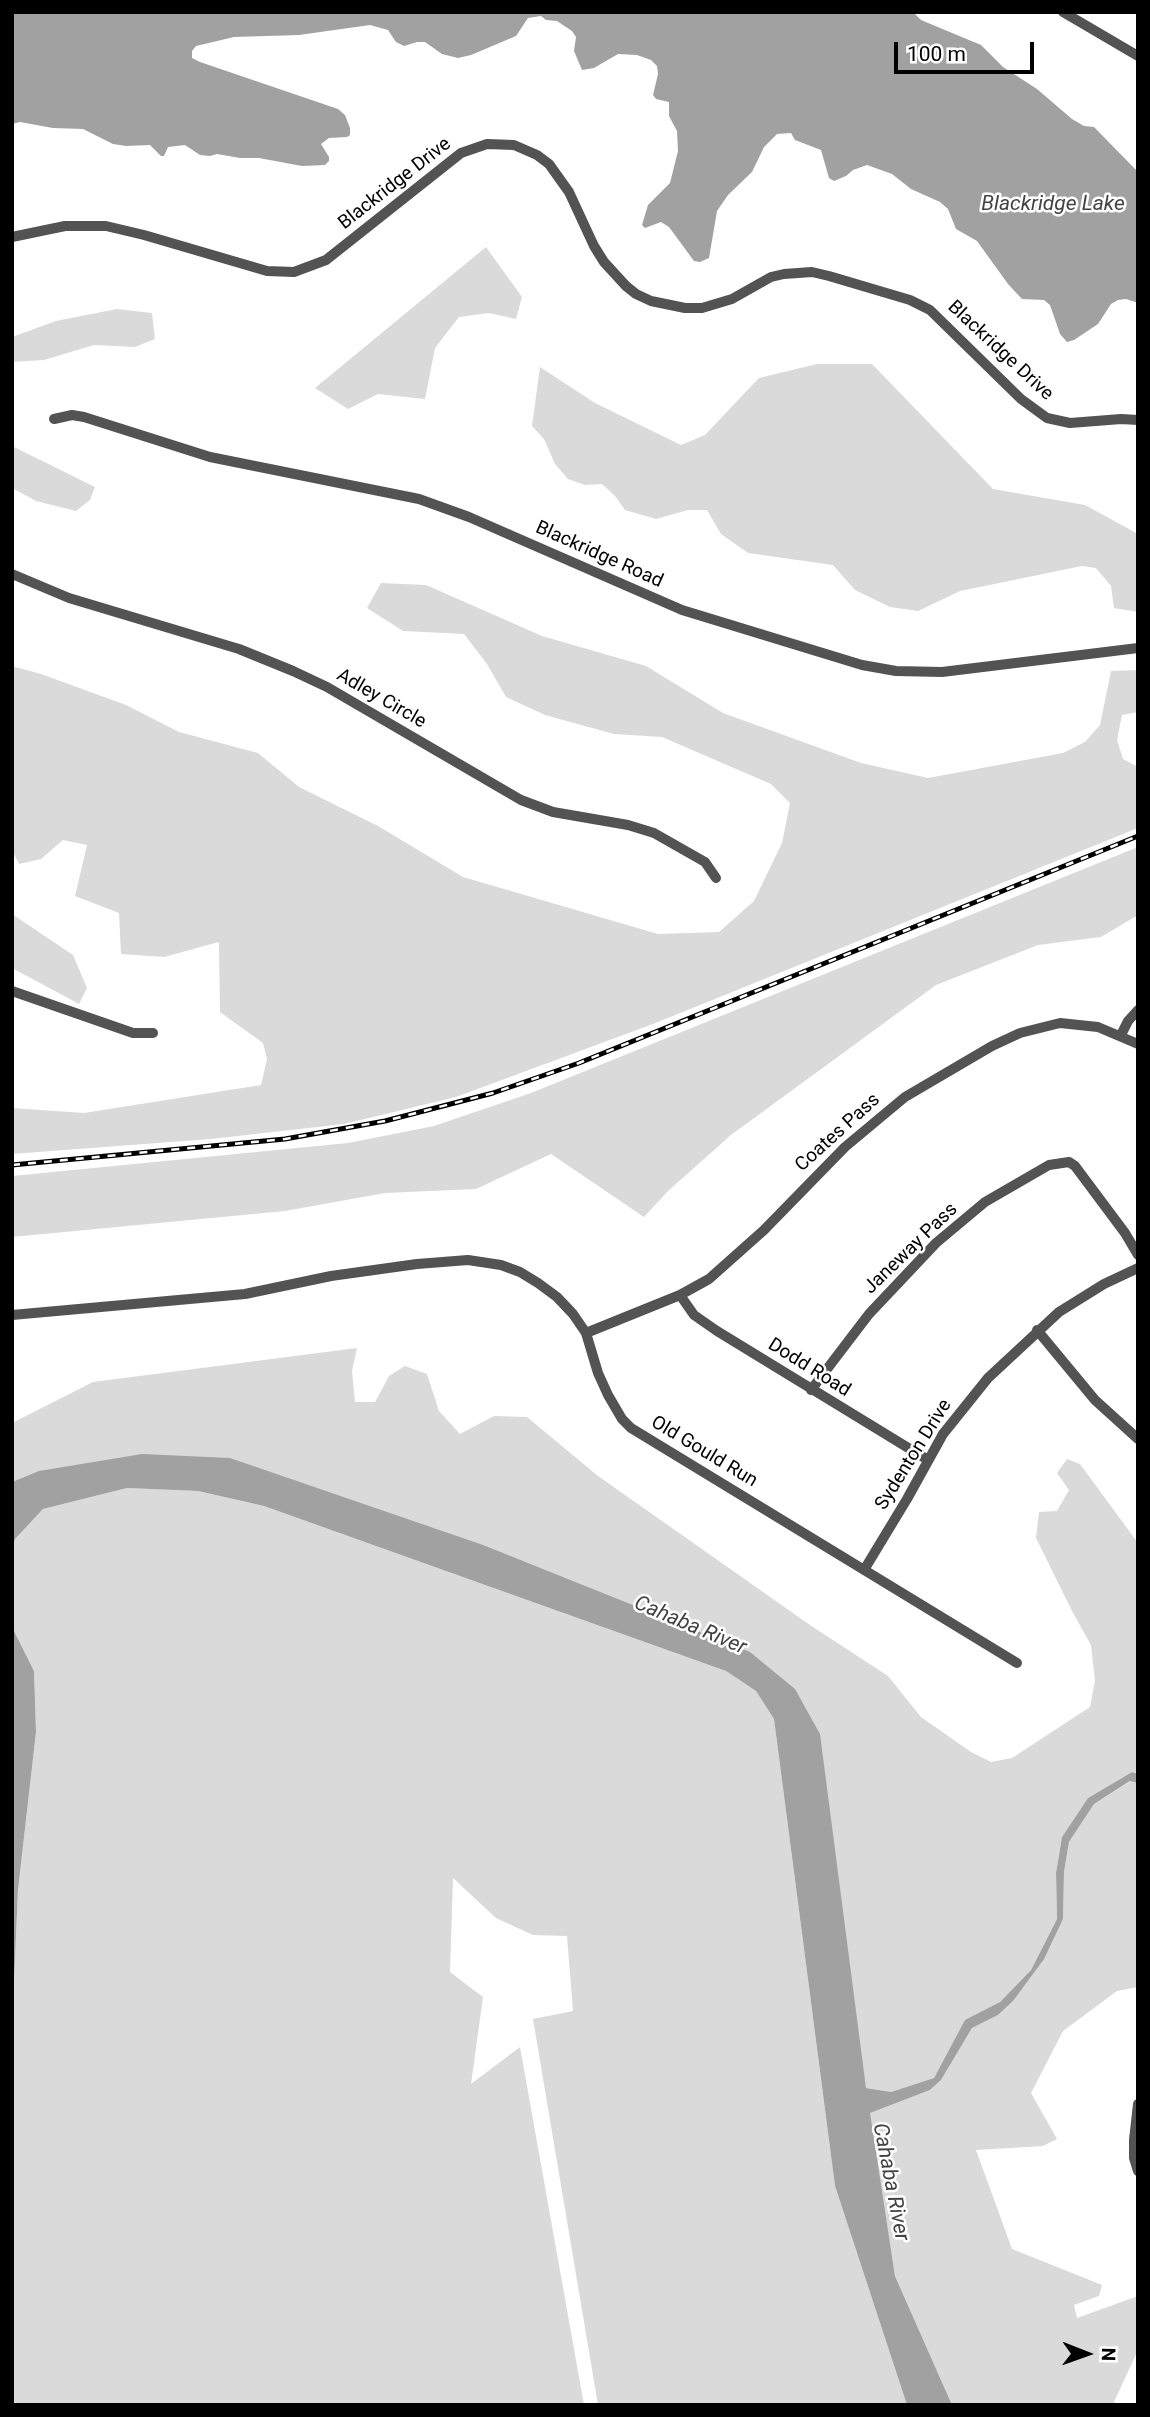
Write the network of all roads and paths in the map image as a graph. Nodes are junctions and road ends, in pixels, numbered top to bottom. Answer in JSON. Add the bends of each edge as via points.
{"nodes":[{"id":1,"x":1063,"y":12,"type":"edge"},
{"id":2,"x":1138,"y":56,"type":"edge"},
{"id":3,"x":12,"y":237,"type":"edge"},
{"id":4,"x":54,"y":419,"type":"dead end"},
{"id":5,"x":1138,"y":420,"type":"edge"},
{"id":6,"x":12,"y":574,"type":"edge"},
{"id":7,"x":1138,"y":648,"type":"edge"},
{"id":8,"x":716,"y":878,"type":"dead end"},
{"id":9,"x":12,"y":991,"type":"edge"},
{"id":10,"x":1138,"y":1010,"type":"edge"},
{"id":11,"x":153,"y":1033,"type":"dead end"},
{"id":12,"x":1121,"y":1035,"type":"junction"},
{"id":13,"x":1138,"y":1044,"type":"edge"},
{"id":14,"x":1138,"y":1255,"type":"edge"},
{"id":15,"x":1138,"y":1268,"type":"edge"},
{"id":16,"x":680,"y":1295,"type":"junction"},
{"id":17,"x":12,"y":1315,"type":"edge"},
{"id":18,"x":1037,"y":1330,"type":"junction"},
{"id":19,"x":586,"y":1334,"type":"junction"},
{"id":20,"x":811,"y":1390,"type":"junction"},
{"id":21,"x":1138,"y":1439,"type":"edge"},
{"id":22,"x":928,"y":1460,"type":"junction"},
{"id":23,"x":864,"y":1570,"type":"junction"},
{"id":24,"x":1017,"y":1663,"type":"dead end"},
{"id":25,"x":1138,"y":2104,"type":"edge"},
{"id":26,"x":1138,"y":2171,"type":"edge"}],
"edges":[{"from":1,"to":2,"type":"street"},
{"from":3,"to":5,"type":"street","name":"Blackridge Drive","via":[[65,226],[106,226],[267,271],[293,272],[326,260],[461,153],[487,144],[514,145],[549,164],[569,192],[604,262],[626,286],[651,301],[702,308],[732,299],[771,277],[799,272],[829,275],[930,310],[1021,399],[1047,418],[1070,423]]},
{"from":4,"to":7,"type":"street","name":"Blackridge Road","via":[[84,417],[210,457],[419,499],[682,610],[871,667],[942,672]]},
{"from":6,"to":8,"type":"street","name":"Adley Circle","via":[[69,598],[239,649],[293,671],[521,800],[553,812],[654,833],[705,862]]},
{"from":9,"to":11,"type":"street","via":[[133,1033]]},
{"from":10,"to":12,"type":"street"},
{"from":12,"to":13,"type":"street","name":"Coates Pass"},
{"from":12,"to":16,"type":"street","name":"Coates Pass","via":[[1083,1024],[1036,1028],[992,1046],[929,1082],[845,1147],[709,1279]]},
{"from":14,"to":20,"type":"street","name":"Janeway Pass","via":[[1075,1166],[1069,1162],[1049,1165],[985,1202],[936,1243],[869,1314]]},
{"from":15,"to":18,"type":"street","name":"Sydenton Drive","via":[[1081,1297]]},
{"from":16,"to":19,"type":"street","name":"Coates Pass"},
{"from":16,"to":20,"type":"street","name":"Dodd Road","via":[[694,1315]]},
{"from":17,"to":19,"type":"street","name":"Old Gould Run","via":[[245,1294],[331,1276],[468,1260],[520,1272],[557,1297]]},
{"from":18,"to":21,"type":"street","via":[[1095,1400]]},
{"from":18,"to":22,"type":"street","name":"Sydenton Drive","via":[[961,1409]]},
{"from":19,"to":23,"type":"street","name":"Old Gould Run","via":[[608,1395],[631,1428]]},
{"from":20,"to":22,"type":"street","name":"Dodd Road"},
{"from":22,"to":23,"type":"street","name":"Sydenton Drive"},
{"from":23,"to":24,"type":"street","name":"Old Gould Run"},
{"from":25,"to":26,"type":"street","via":[[1134,2140]]}]}
